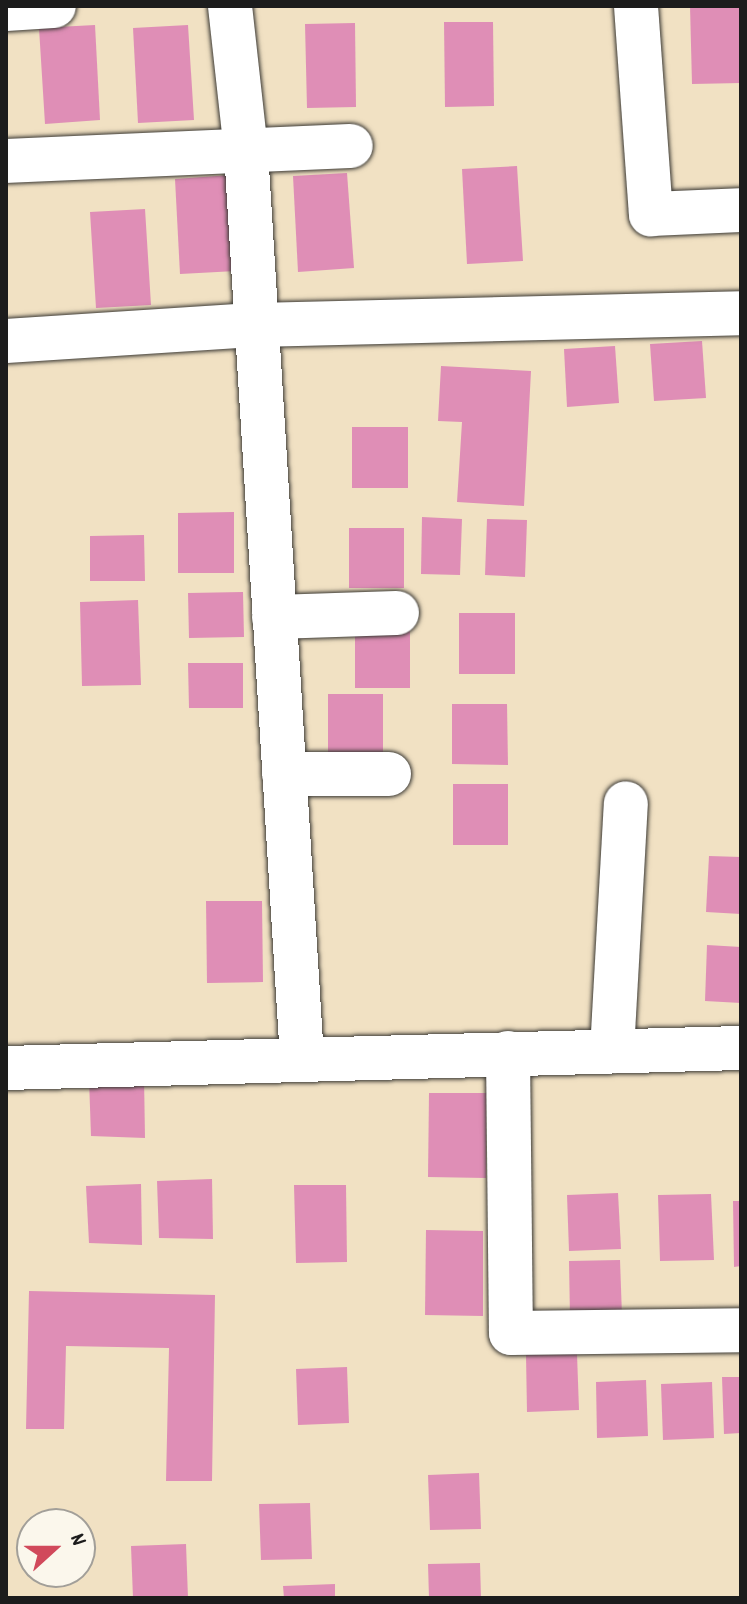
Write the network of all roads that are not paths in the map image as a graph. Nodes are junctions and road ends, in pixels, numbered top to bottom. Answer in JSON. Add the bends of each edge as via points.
{"nodes":[{"id":1,"x":54,"y":6,"type":"edge"},
{"id":2,"x":230,"y":6,"type":"edge"},
{"id":3,"x":636,"y":6,"type":"edge"},
{"id":4,"x":6,"y":9,"type":"edge"},
{"id":5,"x":351,"y":146,"type":"dead end"},
{"id":6,"x":246,"y":151,"type":"junction"},
{"id":7,"x":6,"y":161,"type":"edge"},
{"id":8,"x":741,"y":210,"type":"edge"},
{"id":9,"x":741,"y":313,"type":"edge"},
{"id":10,"x":256,"y":325,"type":"junction"},
{"id":11,"x":6,"y":341,"type":"edge"},
{"id":12,"x":397,"y":613,"type":"dead end"},
{"id":13,"x":274,"y":617,"type":"junction"},
{"id":14,"x":284,"y":774,"type":"junction"},
{"id":15,"x":389,"y":774,"type":"dead end"},
{"id":16,"x":626,"y":803,"type":"dead end"},
{"id":17,"x":741,"y":1048,"type":"edge"},
{"id":18,"x":612,"y":1051,"type":"junction"},
{"id":19,"x":508,"y":1053,"type":"junction"},
{"id":20,"x":302,"y":1058,"type":"junction"},
{"id":21,"x":6,"y":1068,"type":"edge"},
{"id":22,"x":741,"y":1330,"type":"edge"}],
"edges":[{"from":1,"to":4,"type":"street"},
{"from":2,"to":6,"type":"street"},
{"from":3,"to":8,"type":"street","via":[[651,214]]},
{"from":5,"to":6,"type":"street"},
{"from":6,"to":7,"type":"street"},
{"from":6,"to":10,"type":"street"},
{"from":9,"to":10,"type":"street"},
{"from":10,"to":11,"type":"street"},
{"from":10,"to":13,"type":"street"},
{"from":12,"to":13,"type":"street"},
{"from":13,"to":14,"type":"street"},
{"from":14,"to":15,"type":"street"},
{"from":14,"to":20,"type":"street"},
{"from":16,"to":18,"type":"street"},
{"from":17,"to":18,"type":"street"},
{"from":18,"to":19,"type":"street"},
{"from":19,"to":20,"type":"street"},
{"from":19,"to":22,"type":"street","via":[[511,1333]]},
{"from":20,"to":21,"type":"street"}]}
